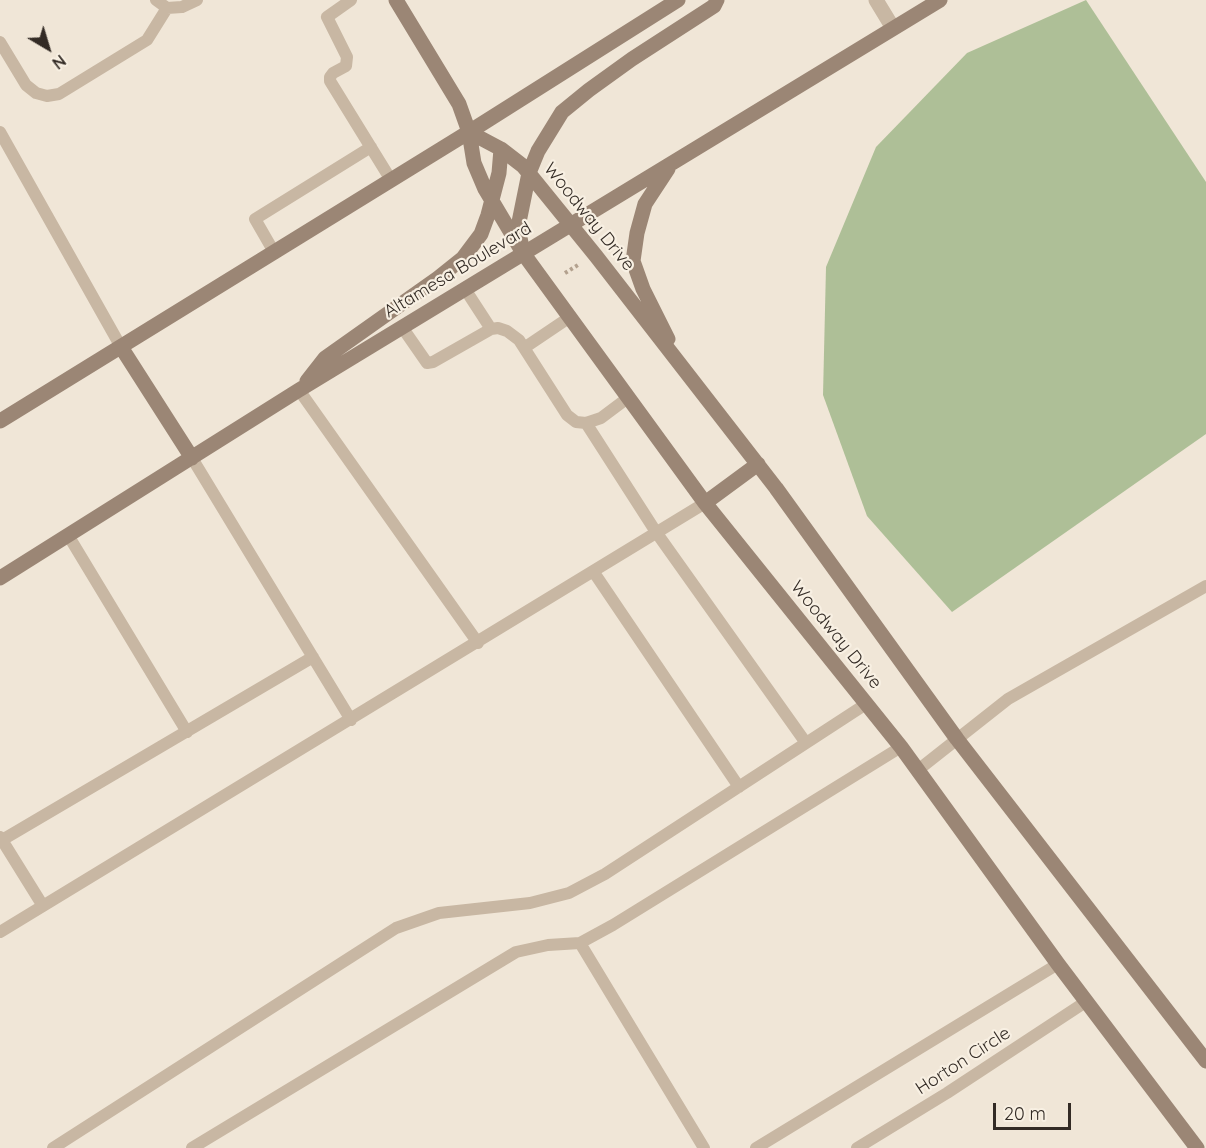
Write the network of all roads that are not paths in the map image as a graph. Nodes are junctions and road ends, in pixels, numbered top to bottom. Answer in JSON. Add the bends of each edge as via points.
{"nodes":[{"id":1,"x":156,"y":0,"type":"edge"},
{"id":2,"x":196,"y":0,"type":"edge"},
{"id":3,"x":351,"y":0,"type":"edge"},
{"id":4,"x":396,"y":0,"type":"edge"},
{"id":5,"x":678,"y":0,"type":"edge"},
{"id":6,"x":717,"y":0,"type":"edge"},
{"id":7,"x":876,"y":0,"type":"edge"},
{"id":8,"x":940,"y":0,"type":"edge"},
{"id":9,"x":167,"y":8,"type":"junction"},
{"id":10,"x":893,"y":28,"type":"junction"},
{"id":11,"x":0,"y":42,"type":"edge"},
{"id":12,"x":0,"y":132,"type":"edge"},
{"id":13,"x":469,"y":132,"type":"junction"},
{"id":14,"x":371,"y":147,"type":"junction"},
{"id":15,"x":501,"y":149,"type":"junction"},
{"id":16,"x":671,"y":164,"type":"junction"},
{"id":17,"x":529,"y":173,"type":"junction"},
{"id":18,"x":391,"y":180,"type":"junction"},
{"id":19,"x":492,"y":200,"type":"junction"},
{"id":20,"x":571,"y":224,"type":"junction"},
{"id":21,"x":274,"y":252,"type":"junction"},
{"id":22,"x":524,"y":253,"type":"junction"},
{"id":23,"x":465,"y":289,"type":"junction"},
{"id":24,"x":570,"y":317,"type":"junction"},
{"id":25,"x":402,"y":327,"type":"junction"},
{"id":26,"x":491,"y":329,"type":"junction"},
{"id":27,"x":121,"y":347,"type":"junction"},
{"id":28,"x":524,"y":348,"type":"junction"},
{"id":29,"x":679,"y":364,"type":"junction"},
{"id":30,"x":299,"y":390,"type":"junction"},
{"id":31,"x":628,"y":398,"type":"junction"},
{"id":32,"x":0,"y":421,"type":"edge"},
{"id":33,"x":586,"y":423,"type":"junction"},
{"id":34,"x":192,"y":458,"type":"junction"},
{"id":35,"x":758,"y":464,"type":"junction"},
{"id":36,"x":705,"y":503,"type":"junction"},
{"id":37,"x":656,"y":532,"type":"junction"},
{"id":38,"x":68,"y":535,"type":"junction"},
{"id":39,"x":593,"y":571,"type":"junction"},
{"id":40,"x":0,"y":578,"type":"edge"},
{"id":41,"x":1206,"y":586,"type":"edge"},
{"id":42,"x":478,"y":643,"type":"junction"},
{"id":43,"x":313,"y":657,"type":"junction"},
{"id":44,"x":866,"y":704,"type":"junction"},
{"id":45,"x":351,"y":720,"type":"junction"},
{"id":46,"x":187,"y":732,"type":"junction"},
{"id":47,"x":957,"y":739,"type":"junction"},
{"id":48,"x":806,"y":743,"type":"junction"},
{"id":49,"x":901,"y":747,"type":"junction"},
{"id":50,"x":918,"y":770,"type":"junction"},
{"id":51,"x":739,"y":787,"type":"junction"},
{"id":52,"x":1,"y":839,"type":"edge"},
{"id":53,"x":43,"y":906,"type":"junction"},
{"id":54,"x":0,"y":932,"type":"edge"},
{"id":55,"x":579,"y":943,"type":"junction"},
{"id":56,"x":1058,"y":964,"type":"junction"},
{"id":57,"x":1087,"y":1001,"type":"junction"},
{"id":58,"x":1206,"y":1061,"type":"edge"},
{"id":59,"x":53,"y":1148,"type":"edge"},
{"id":60,"x":192,"y":1148,"type":"edge"},
{"id":61,"x":704,"y":1148,"type":"edge"},
{"id":62,"x":756,"y":1148,"type":"edge"},
{"id":63,"x":857,"y":1148,"type":"edge"},
{"id":64,"x":1197,"y":1148,"type":"edge"}],
"edges":[{"from":1,"to":9,"type":"lane"},
{"from":2,"to":9,"type":"lane","via":[[182,7]]},
{"from":3,"to":14,"type":"lane","via":[[327,17],[347,57],[346,66],[333,73],[330,81]]},
{"from":4,"to":13,"type":"main road","name":"Woodway Drive","via":[[459,104]]},
{"from":5,"to":13,"type":"main road"},
{"from":6,"to":17,"type":"main road","via":[[714,6],[632,59],[562,112]]},
{"from":7,"to":10,"type":"street"},
{"from":8,"to":10,"type":"main road","name":"Altamesa Boulevard"},
{"from":9,"to":11,"type":"lane","via":[[147,40],[59,94],[47,96],[26,85]]},
{"from":10,"to":16,"type":"main road","name":"Altamesa Boulevard"},
{"from":12,"to":27,"type":"lane"},
{"from":13,"to":15,"type":"main road","name":"Woodway Drive"},
{"from":13,"to":18,"type":"main road"},
{"from":13,"to":19,"type":"main road","name":"Woodway Drive","via":[[474,163]]},
{"from":14,"to":18,"type":"lane"},
{"from":14,"to":21,"type":"lane","via":[[255,219]]},
{"from":15,"to":17,"type":"main road","name":"Woodway Drive"},
{"from":15,"to":19,"type":"main road"},
{"from":16,"to":20,"type":"main road","name":"Altamesa Boulevard"},
{"from":16,"to":29,"type":"main road","via":[[645,204],[633,261]]},
{"from":17,"to":20,"type":"main road","name":"Woodway Drive"},
{"from":17,"to":22,"type":"main road","via":[[518,227]]},
{"from":18,"to":21,"type":"main road"},
{"from":19,"to":22,"type":"main road","name":"Woodway Drive"},
{"from":19,"to":30,"type":"main road","via":[[481,234],[464,258],[326,358]]},
{"from":20,"to":22,"type":"main road","name":"Altamesa Boulevard"},
{"from":20,"to":29,"type":"main road","name":"Woodway Drive"},
{"from":21,"to":27,"type":"main road"},
{"from":22,"to":23,"type":"main road","name":"Altamesa Boulevard"},
{"from":22,"to":24,"type":"main road","name":"Woodway Drive"},
{"from":23,"to":25,"type":"main road","name":"Altamesa Boulevard"},
{"from":23,"to":26,"type":"lane"},
{"from":24,"to":28,"type":"lane"},
{"from":24,"to":31,"type":"main road","name":"Woodway Drive"},
{"from":25,"to":26,"type":"lane","via":[[427,363]]},
{"from":25,"to":30,"type":"main road","name":"Altamesa Boulevard"},
{"from":26,"to":28,"type":"lane","via":[[507,331]]},
{"from":27,"to":32,"type":"main road"},
{"from":27,"to":34,"type":"main road"},
{"from":28,"to":33,"type":"lane","via":[[567,415]]},
{"from":29,"to":35,"type":"main road","name":"Woodway Drive"},
{"from":30,"to":34,"type":"main road","name":"Altamesa Boulevard"},
{"from":30,"to":42,"type":"lane"},
{"from":31,"to":33,"type":"lane","via":[[601,418]]},
{"from":31,"to":36,"type":"main road","name":"Woodway Drive"},
{"from":33,"to":37,"type":"lane"},
{"from":34,"to":38,"type":"main road","name":"Altamesa Boulevard"},
{"from":34,"to":43,"type":"lane"},
{"from":35,"to":36,"type":"main road"},
{"from":35,"to":47,"type":"main road","name":"Woodway Drive"},
{"from":36,"to":37,"type":"lane"},
{"from":36,"to":44,"type":"main road","name":"Woodway Drive"},
{"from":37,"to":39,"type":"lane"},
{"from":37,"to":48,"type":"lane"},
{"from":38,"to":40,"type":"main road","name":"Altamesa Boulevard"},
{"from":38,"to":46,"type":"lane"},
{"from":39,"to":42,"type":"lane"},
{"from":39,"to":51,"type":"lane"},
{"from":41,"to":47,"type":"lane","via":[[1008,699]]},
{"from":42,"to":45,"type":"lane"},
{"from":43,"to":45,"type":"lane"},
{"from":43,"to":46,"type":"lane"},
{"from":44,"to":48,"type":"lane"},
{"from":44,"to":49,"type":"main road","name":"Woodway Drive"},
{"from":45,"to":53,"type":"lane"},
{"from":46,"to":52,"type":"lane"},
{"from":47,"to":50,"type":"lane"},
{"from":47,"to":58,"type":"main road","name":"Woodway Drive"},
{"from":48,"to":51,"type":"lane"},
{"from":49,"to":50,"type":"main road","name":"Woodway Drive"},
{"from":49,"to":55,"type":"lane","via":[[613,926]]},
{"from":50,"to":56,"type":"main road","name":"Woodway Drive"},
{"from":51,"to":59,"type":"lane","via":[[605,874],[569,892],[530,903],[439,914],[396,927]]},
{"from":52,"to":53,"type":"lane"},
{"from":53,"to":54,"type":"lane"},
{"from":55,"to":60,"type":"lane","via":[[516,952]]},
{"from":55,"to":61,"type":"lane"},
{"from":56,"to":57,"type":"main road","name":"Woodway Drive"},
{"from":56,"to":62,"type":"lane"},
{"from":57,"to":63,"type":"lane","name":"Horton Circle"},
{"from":57,"to":64,"type":"main road","name":"Woodway Drive"}]}
